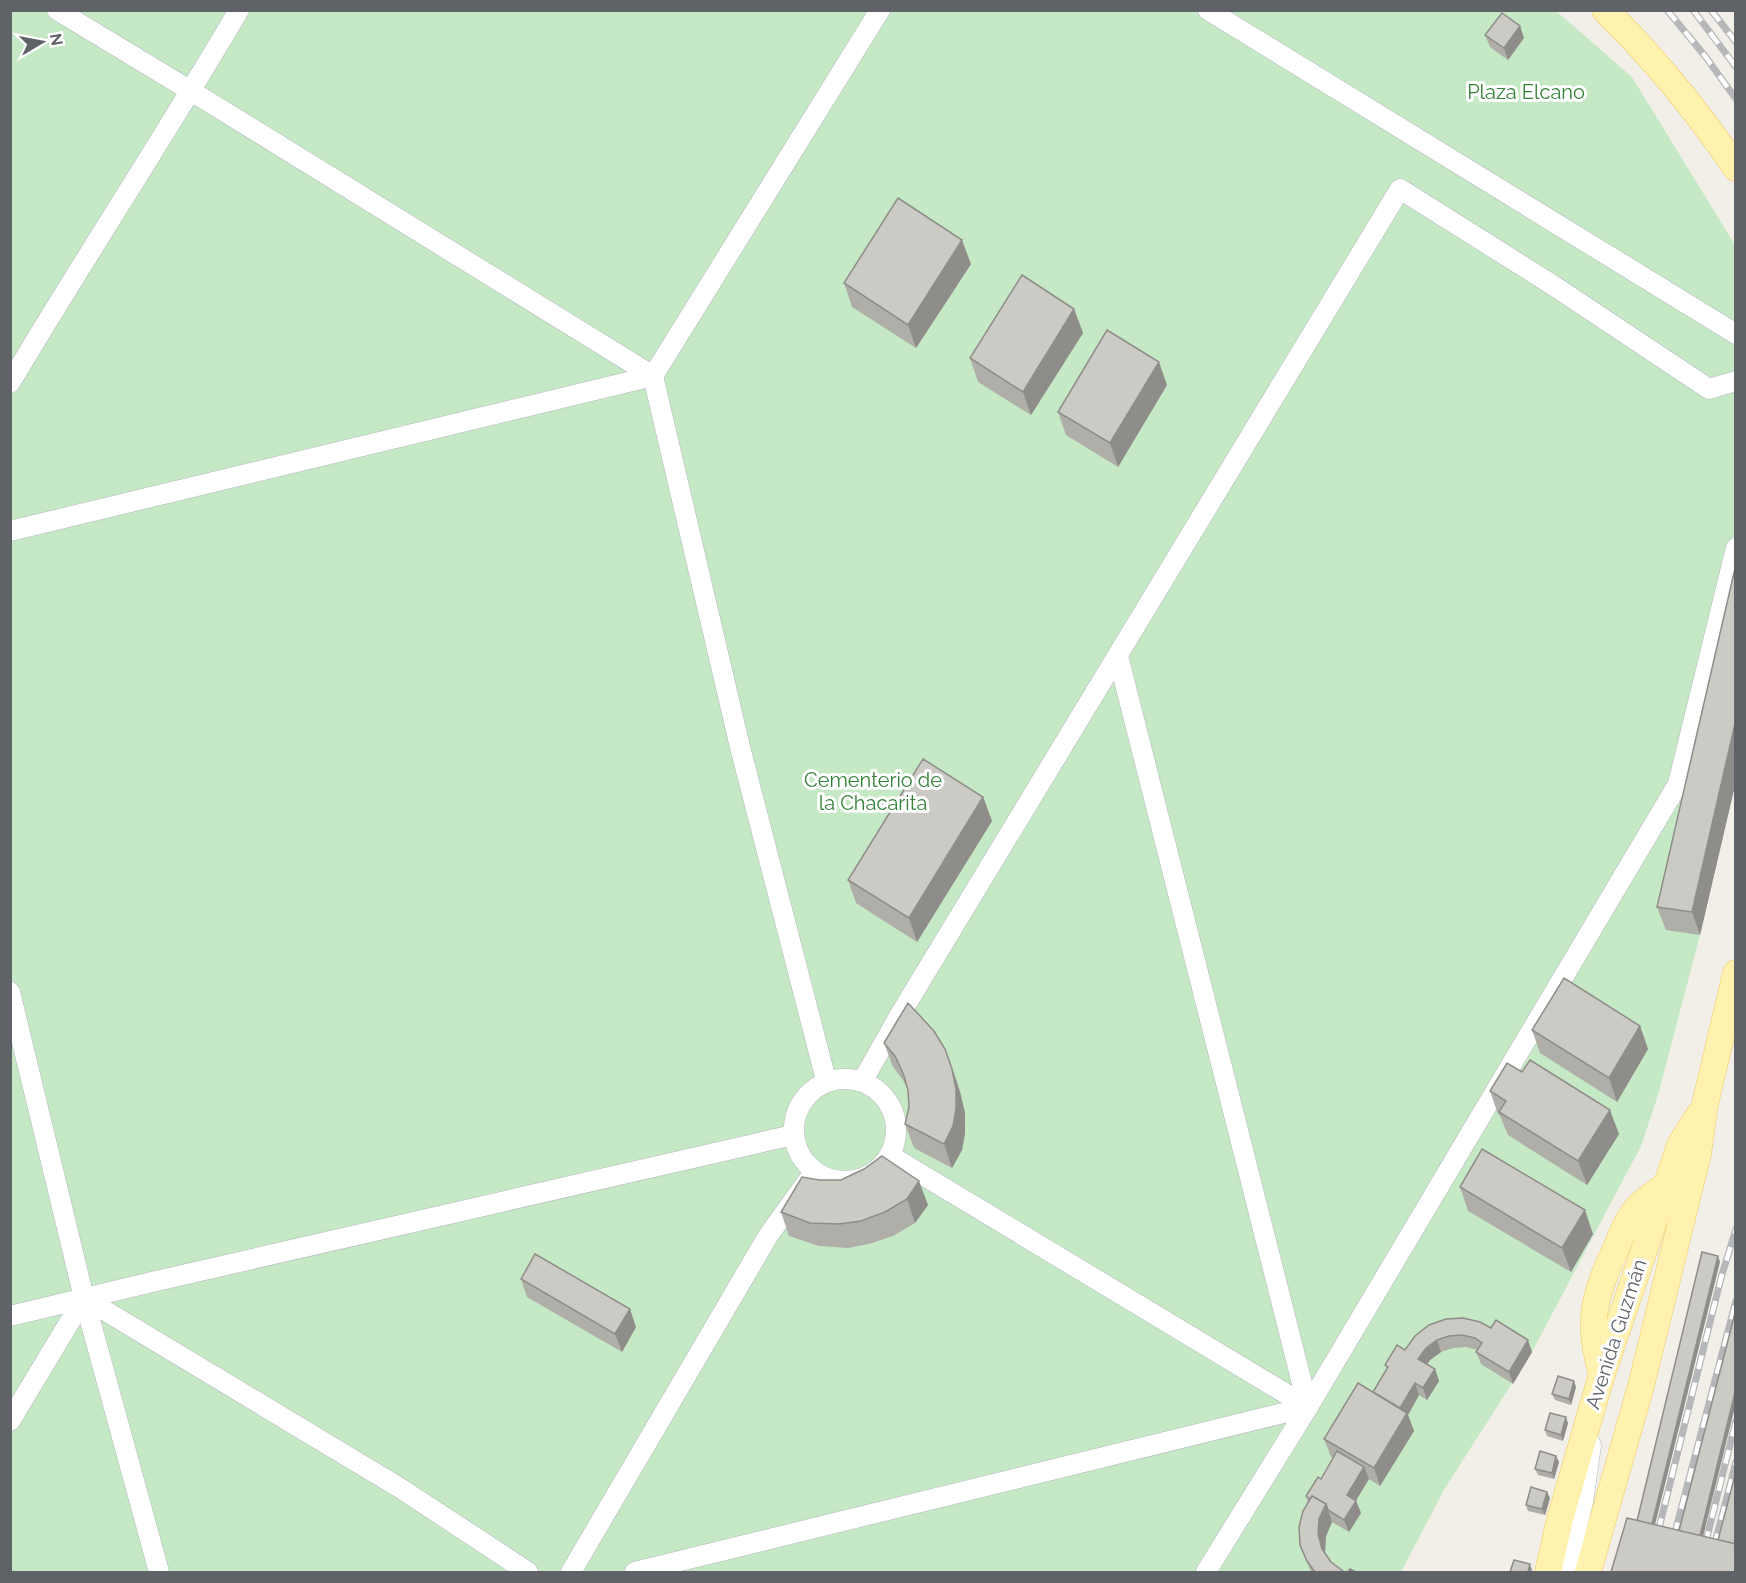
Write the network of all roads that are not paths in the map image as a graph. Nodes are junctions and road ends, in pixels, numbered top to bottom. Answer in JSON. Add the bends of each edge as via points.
{"nodes":[{"id":1,"x":57,"y":10,"type":"edge"},
{"id":2,"x":239,"y":10,"type":"edge"},
{"id":3,"x":880,"y":10,"type":"edge"},
{"id":4,"x":1208,"y":10,"type":"edge"},
{"id":5,"x":1605,"y":10,"type":"edge"},
{"id":6,"x":191,"y":91,"type":"junction"},
{"id":7,"x":1736,"y":168,"type":"edge"},
{"id":8,"x":1736,"y":334,"type":"edge"},
{"id":9,"x":653,"y":376,"type":"junction"},
{"id":10,"x":1736,"y":381,"type":"edge"},
{"id":11,"x":10,"y":383,"type":"edge"},
{"id":12,"x":10,"y":531,"type":"edge"},
{"id":13,"x":1736,"y":548,"type":"edge"},
{"id":14,"x":1118,"y":656,"type":"junction"},
{"id":15,"x":1736,"y":974,"type":"edge"},
{"id":16,"x":10,"y":992,"type":"edge"},
{"id":17,"x":826,"y":1080,"type":"junction"},
{"id":18,"x":863,"y":1080,"type":"junction"},
{"id":19,"x":1705,"y":1104,"type":"junction"},
{"id":20,"x":793,"y":1135,"type":"junction"},
{"id":21,"x":891,"y":1156,"type":"junction"},
{"id":22,"x":814,"y":1172,"type":"junction"},
{"id":23,"x":1668,"y":1184,"type":"junction"},
{"id":24,"x":1611,"y":1258,"type":"junction"},
{"id":25,"x":1639,"y":1260,"type":"junction"},
{"id":26,"x":84,"y":1298,"type":"junction"},
{"id":27,"x":10,"y":1316,"type":"edge"},
{"id":28,"x":1652,"y":1341,"type":"junction"},
{"id":29,"x":1602,"y":1374,"type":"junction"},
{"id":30,"x":1308,"y":1407,"type":"junction"},
{"id":31,"x":10,"y":1421,"type":"edge"},
{"id":32,"x":159,"y":1572,"type":"edge"},
{"id":33,"x":528,"y":1572,"type":"edge"},
{"id":34,"x":571,"y":1572,"type":"edge"},
{"id":35,"x":635,"y":1572,"type":"edge"},
{"id":36,"x":1206,"y":1572,"type":"edge"},
{"id":37,"x":1548,"y":1572,"type":"edge"},
{"id":38,"x":1566,"y":1572,"type":"edge"},
{"id":39,"x":1588,"y":1572,"type":"edge"}],
"edges":[{"from":1,"to":6,"type":"lane"},
{"from":2,"to":6,"type":"lane"},
{"from":3,"to":9,"type":"lane"},
{"from":4,"to":8,"type":"lane"},
{"from":5,"to":7,"type":"main road","via":[[1663,72]]},
{"from":6,"to":9,"type":"lane"},
{"from":6,"to":11,"type":"lane"},
{"from":9,"to":12,"type":"lane"},
{"from":9,"to":17,"type":"lane","via":[[740,747]]},
{"from":10,"to":14,"type":"lane","via":[[1709,389],[1400,189]]},
{"from":13,"to":30,"type":"lane","via":[[1678,784]]},
{"from":14,"to":18,"type":"lane"},
{"from":14,"to":30,"type":"lane"},
{"from":15,"to":19,"type":"main road","name":"Avenida Guzmán"},
{"from":16,"to":26,"type":"lane"},
{"from":17,"to":18,"type":"lane"},
{"from":17,"to":20,"type":"lane","via":[[800,1102]]},
{"from":18,"to":21,"type":"lane","via":[[887,1098],[898,1126]]},
{"from":19,"to":23,"type":"main road","name":"Avenida Guzmán","via":[[1680,1145]]},
{"from":19,"to":28,"type":"main road","name":"Avenida Guzmán","via":[[1698,1154]]},
{"from":20,"to":22,"type":"lane","via":[[800,1156]]},
{"from":20,"to":26,"type":"lane"},
{"from":21,"to":22,"type":"lane","via":[[870,1176],[842,1182]]},
{"from":21,"to":30,"type":"lane"},
{"from":22,"to":34,"type":"lane","via":[[768,1236]]},
{"from":23,"to":24,"type":"main road","via":[[1637,1208]]},
{"from":23,"to":25,"type":"main road","name":"Avenida Guzmán"},
{"from":24,"to":25,"type":"main road","via":[[1630,1256]]},
{"from":24,"to":29,"type":"main road","via":[[1601,1282],[1593,1321],[1594,1348]]},
{"from":25,"to":28,"type":"main road","via":[[1653,1282]]},
{"from":25,"to":29,"type":"main road","name":"Avenida Guzmán"},
{"from":26,"to":27,"type":"lane"},
{"from":26,"to":31,"type":"lane"},
{"from":26,"to":32,"type":"lane"},
{"from":26,"to":33,"type":"lane","via":[[400,1488]]},
{"from":28,"to":39,"type":"main road","name":"Avenida Guzmán"},
{"from":29,"to":37,"type":"main road","name":"Avenida Guzmán"},
{"from":29,"to":38,"type":"lane","via":[[1583,1502]]},
{"from":30,"to":35,"type":"lane"},
{"from":30,"to":36,"type":"lane"}]}
